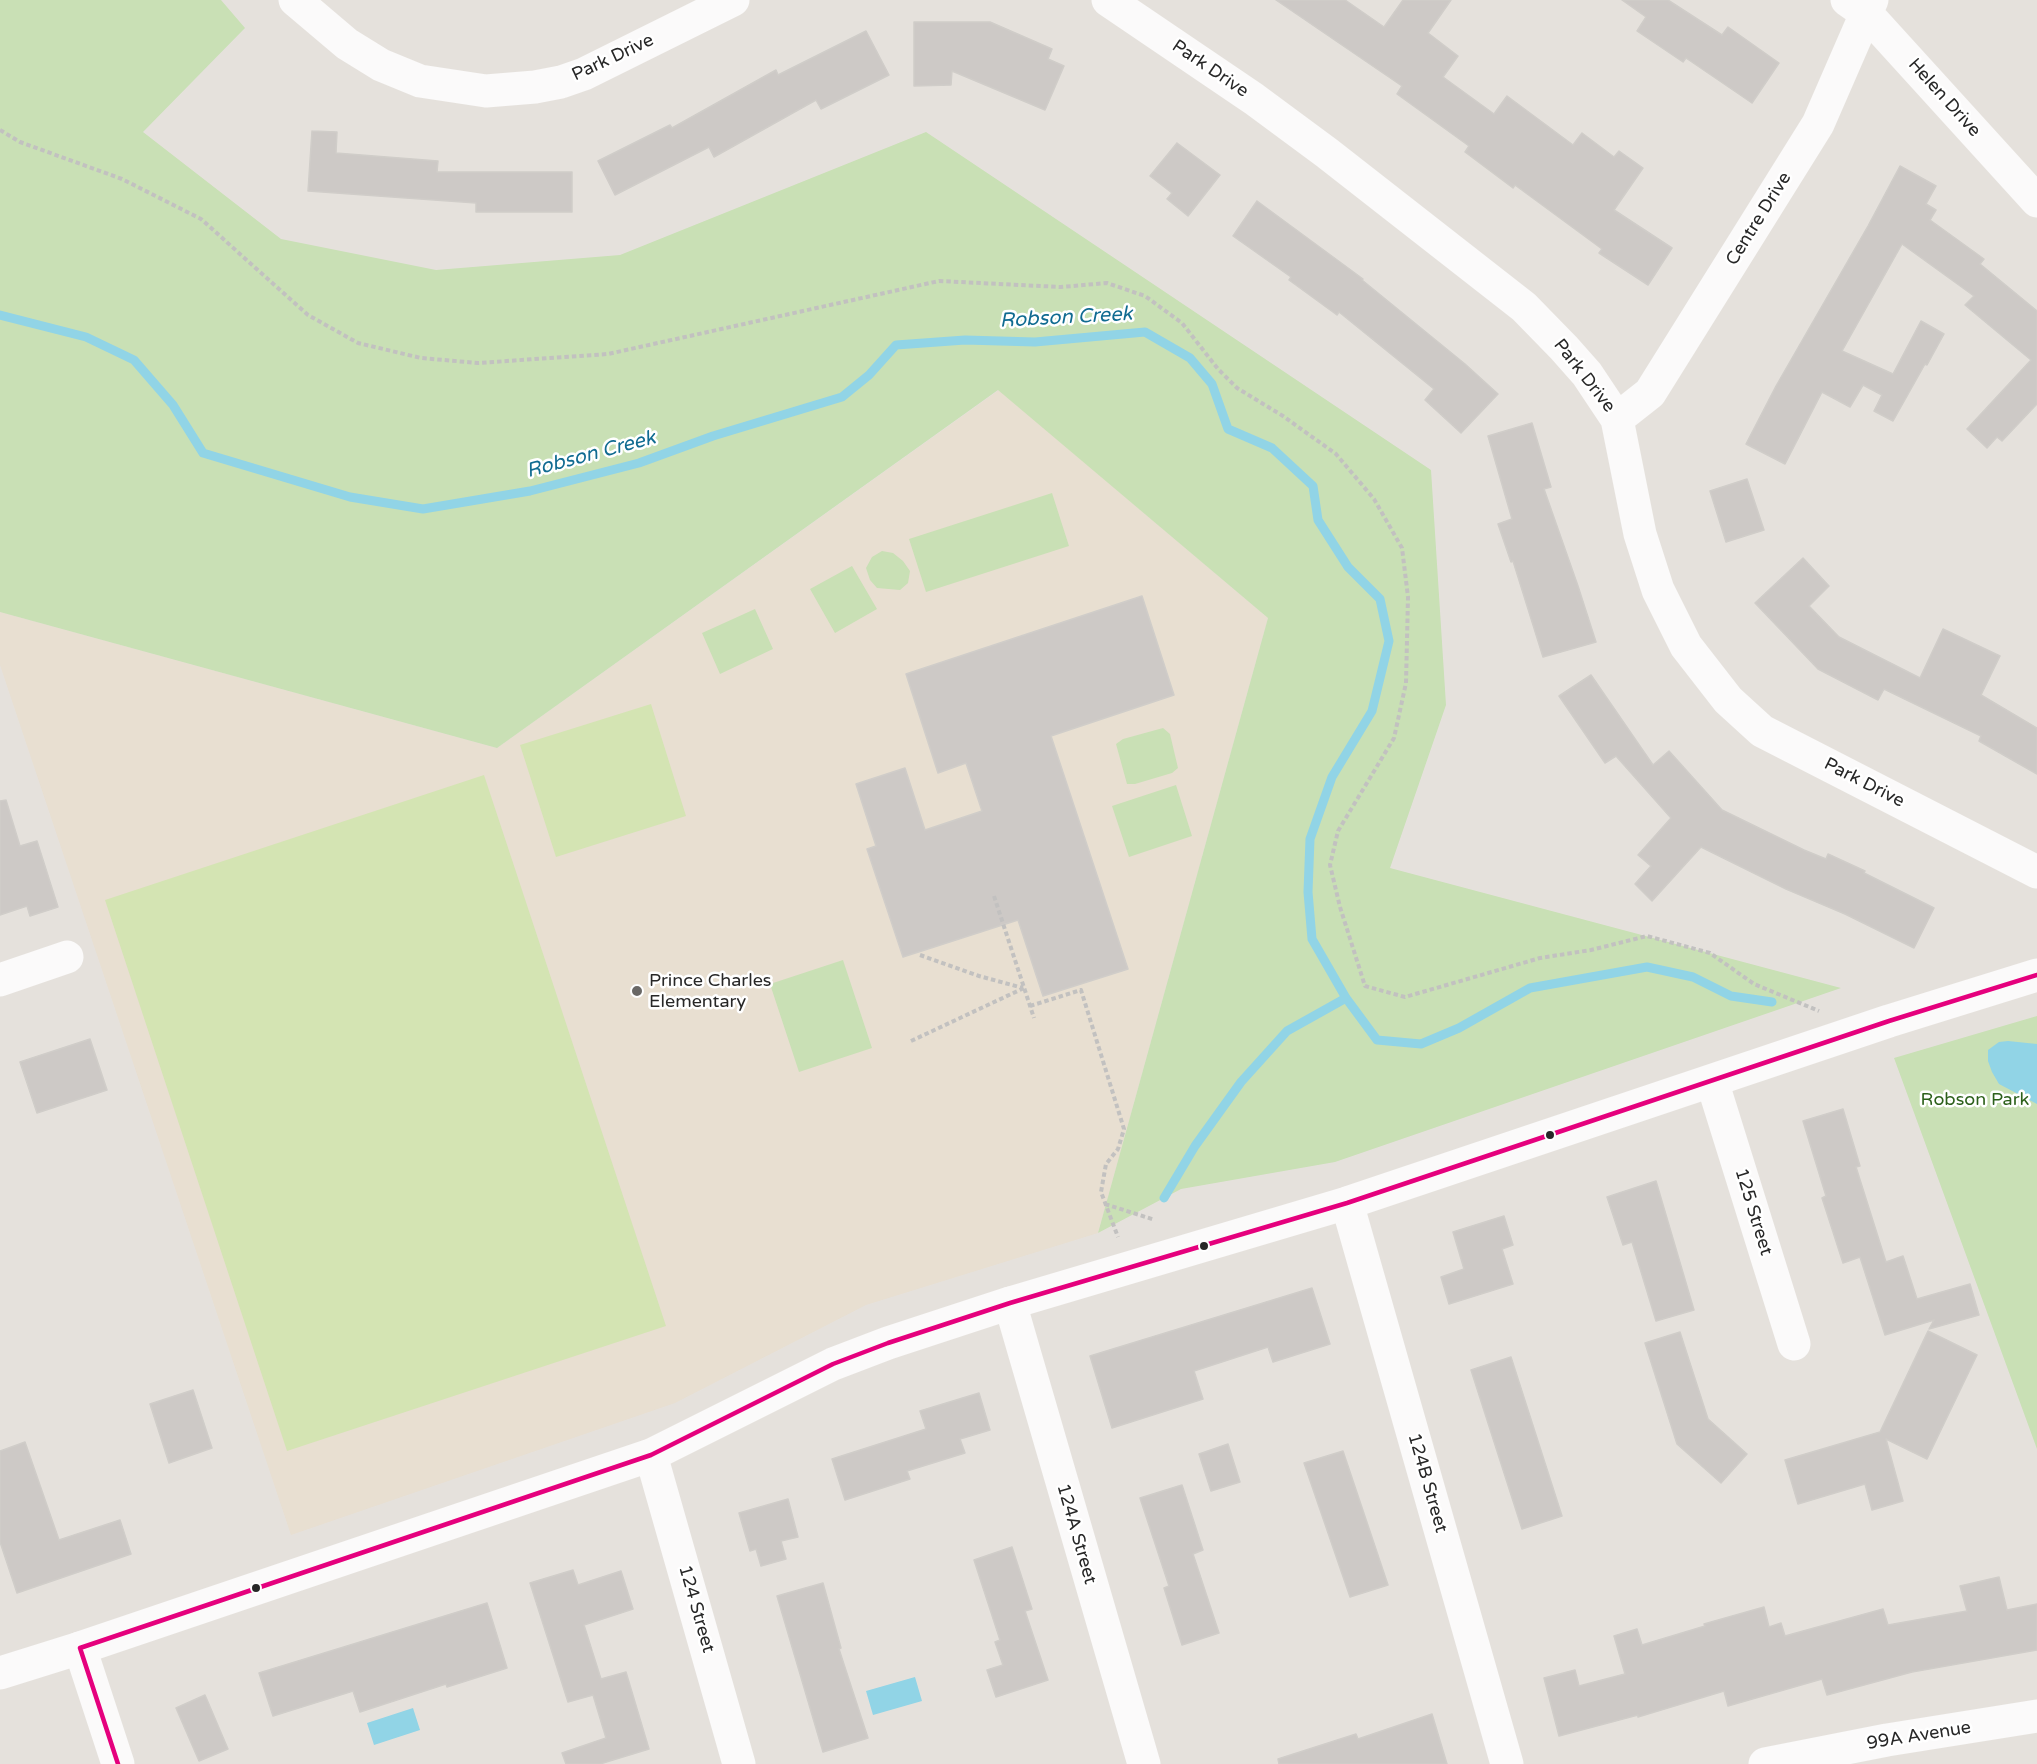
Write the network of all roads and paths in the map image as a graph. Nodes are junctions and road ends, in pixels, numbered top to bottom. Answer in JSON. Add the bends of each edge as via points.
{"nodes":[{"id":1,"x":296,"y":0,"type":"edge"},
{"id":2,"x":733,"y":0,"type":"edge"},
{"id":3,"x":1108,"y":0,"type":"edge"},
{"id":4,"x":1862,"y":5,"type":"edge"},
{"id":5,"x":0,"y":130,"type":"edge"},
{"id":6,"x":2037,"y":201,"type":"edge"},
{"id":7,"x":1617,"y":419,"type":"junction"},
{"id":8,"x":2037,"y":872,"type":"edge"},
{"id":9,"x":994,"y":897,"type":"dead end"},
{"id":10,"x":920,"y":956,"type":"dead end"},
{"id":11,"x":67,"y":957,"type":"dead end"},
{"id":12,"x":2037,"y":975,"type":"edge"},
{"id":13,"x":0,"y":980,"type":"edge"},
{"id":14,"x":1024,"y":988,"type":"junction"},
{"id":15,"x":1030,"y":1006,"type":"junction"},
{"id":16,"x":1821,"y":1011,"type":"dead end"},
{"id":17,"x":1034,"y":1018,"type":"dead end"},
{"id":18,"x":911,"y":1041,"type":"dead end"},
{"id":19,"x":1712,"y":1081,"type":"junction"},
{"id":20,"x":1347,"y":1203,"type":"junction"},
{"id":21,"x":1105,"y":1204,"type":"junction"},
{"id":22,"x":1155,"y":1220,"type":"dead end"},
{"id":23,"x":1118,"y":1237,"type":"dead end"},
{"id":24,"x":1010,"y":1303,"type":"junction"},
{"id":25,"x":1794,"y":1344,"type":"dead end"},
{"id":26,"x":651,"y":1455,"type":"junction"},
{"id":27,"x":80,"y":1648,"type":"junction"},
{"id":28,"x":0,"y":1673,"type":"edge"},
{"id":29,"x":2037,"y":1716,"type":"edge"},
{"id":30,"x":118,"y":1764,"type":"edge"},
{"id":31,"x":739,"y":1764,"type":"edge"},
{"id":32,"x":1144,"y":1764,"type":"edge"},
{"id":33,"x":1507,"y":1764,"type":"edge"},
{"id":34,"x":1765,"y":1764,"type":"edge"}],
"edges":[{"from":1,"to":2,"type":"street","name":"Park Drive","via":[[347,44],[381,64],[420,81],[486,91],[536,87],[584,74]]},
{"from":3,"to":7,"type":"street","name":"Park Drive","via":[[1263,105],[1524,307],[1587,374]]},
{"from":4,"to":6,"type":"street","name":"Helen Drive"},
{"from":4,"to":7,"type":"street","name":"Centre Drive","via":[[1818,124],[1650,393]]},
{"from":5,"to":16,"type":"path","via":[[20,142],[122,179],[201,219],[308,315],[358,343],[421,358],[478,363],[608,354],[939,281],[1061,287],[1107,283],[1145,296],[1182,323],[1237,388],[1336,454],[1374,499],[1402,548],[1408,597],[1406,683],[1394,738],[1338,831],[1330,866],[1365,986],[1405,997],[1540,958],[1647,936],[1710,953],[1754,984]]},
{"from":7,"to":8,"type":"street","name":"Park Drive","via":[[1640,534],[1658,590],[1686,646],[1728,700],[1762,730]]},
{"from":9,"to":14,"type":"path"},
{"from":10,"to":14,"type":"path"},
{"from":11,"to":13,"type":"street"},
{"from":12,"to":19,"type":"street"},
{"from":14,"to":15,"type":"path"},
{"from":14,"to":18,"type":"path"},
{"from":15,"to":17,"type":"path"},
{"from":15,"to":21,"type":"path","via":[[1081,990],[1124,1129],[1118,1149],[1106,1164],[1101,1192]]},
{"from":19,"to":20,"type":"street"},
{"from":19,"to":25,"type":"street","name":"125 Street"},
{"from":20,"to":24,"type":"street"},
{"from":20,"to":33,"type":"street","name":"124B Street"},
{"from":21,"to":22,"type":"path"},
{"from":21,"to":23,"type":"path"},
{"from":24,"to":26,"type":"street","via":[[842,1360]]},
{"from":24,"to":32,"type":"street","name":"124A Street"},
{"from":26,"to":27,"type":"street"},
{"from":26,"to":31,"type":"street","name":"124 Street"},
{"from":27,"to":28,"type":"street"},
{"from":27,"to":30,"type":"street"},
{"from":29,"to":34,"type":"street","name":"99A Avenue"}]}
